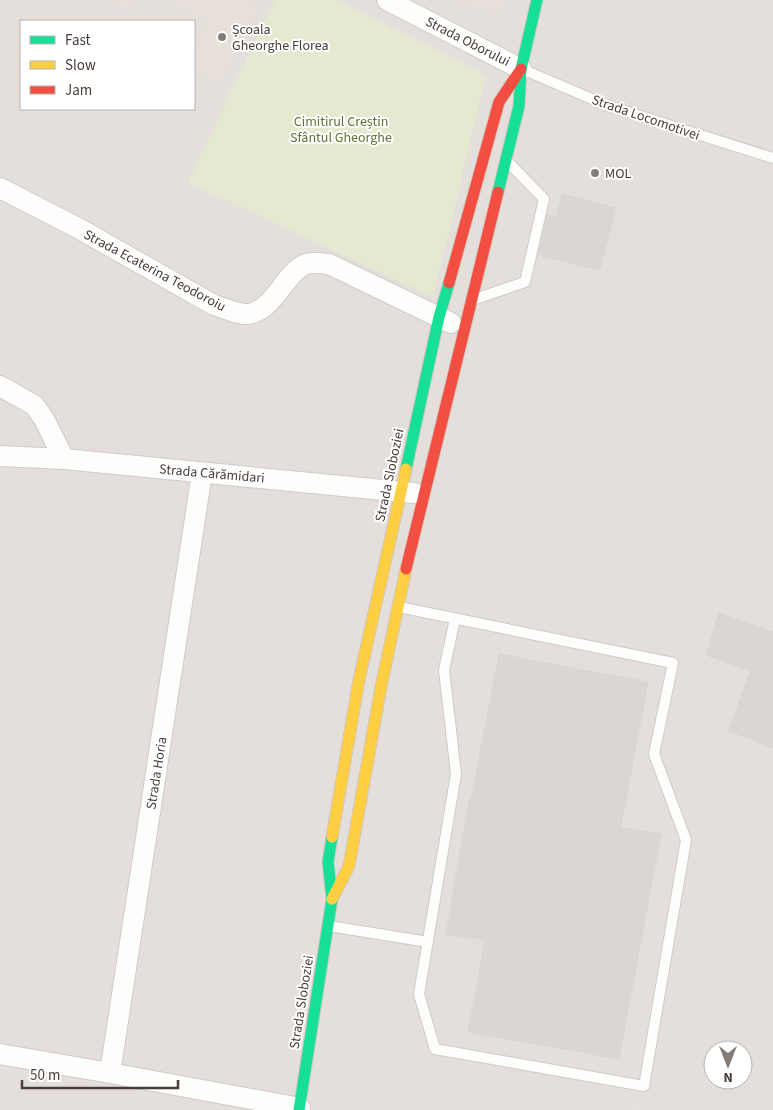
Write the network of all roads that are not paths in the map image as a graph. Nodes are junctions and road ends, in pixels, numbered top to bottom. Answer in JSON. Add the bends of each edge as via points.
{"nodes":[{"id":1,"x":387,"y":0,"type":"edge"},
{"id":2,"x":537,"y":0,"type":"edge"},
{"id":3,"x":521,"y":69,"type":"junction"},
{"id":4,"x":773,"y":158,"type":"edge"},
{"id":5,"x":506,"y":160,"type":"junction"},
{"id":6,"x":0,"y":188,"type":"edge"},
{"id":7,"x":472,"y":300,"type":"junction"},
{"id":8,"x":439,"y":317,"type":"junction"},
{"id":9,"x":466,"y":323,"type":"junction"},
{"id":10,"x":0,"y":386,"type":"edge"},
{"id":11,"x":0,"y":456,"type":"edge"},
{"id":12,"x":64,"y":459,"type":"junction"},
{"id":13,"x":202,"y":472,"type":"junction"},
{"id":14,"x":400,"y":491,"type":"junction"},
{"id":15,"x":423,"y":494,"type":"junction"},
{"id":16,"x":397,"y":606,"type":"junction"},
{"id":17,"x":455,"y":619,"type":"junction"},
{"id":18,"x":332,"y":899,"type":"junction"},
{"id":19,"x":328,"y":926,"type":"junction"},
{"id":20,"x":428,"y":942,"type":"junction"},
{"id":21,"x":0,"y":1054,"type":"edge"},
{"id":22,"x":110,"y":1073,"type":"junction"},
{"id":23,"x":300,"y":1109,"type":"edge"}],
"edges":[{"from":1,"to":3,"type":"street","name":"Strada Oborului"},
{"from":2,"to":3,"type":"main road","name":"Strada Sloboziei"},
{"from":3,"to":4,"type":"lane","name":"Strada Locomotivei","via":[[606,105]]},
{"from":3,"to":5,"type":"main road","name":"Strada Sloboziei","via":[[519,106]]},
{"from":3,"to":8,"type":"main road","name":"Strada Sloboziei","via":[[500,102]]},
{"from":5,"to":7,"type":"main road","name":"Strada Sloboziei"},
{"from":5,"to":7,"type":"lane","via":[[544,199],[525,282]]},
{"from":6,"to":8,"type":"street","name":"Strada Ecaterina Teodoroiu","via":[[214,305],[231,310],[246,314],[262,309],[304,264],[319,262]]},
{"from":7,"to":9,"type":"main road","name":"Strada Sloboziei"},
{"from":8,"to":9,"type":"street","name":"Strada Ecaterina Teodoroiu","via":[[451,323]]},
{"from":8,"to":14,"type":"main road","name":"Strada Sloboziei"},
{"from":9,"to":15,"type":"main road","name":"Strada Sloboziei"},
{"from":10,"to":12,"type":"street","via":[[34,405]]},
{"from":11,"to":12,"type":"street","name":"Strada Cărămidari"},
{"from":12,"to":13,"type":"street","name":"Strada Cărămidari"},
{"from":13,"to":14,"type":"street","name":"Strada Cărămidari"},
{"from":13,"to":22,"type":"street","name":"Strada Horia"},
{"from":14,"to":15,"type":"street","name":"Strada Cărămidari"},
{"from":14,"to":18,"type":"main road","name":"Strada Sloboziei","via":[[359,680],[328,862]]},
{"from":15,"to":16,"type":"main road","name":"Strada Sloboziei"},
{"from":16,"to":17,"type":"lane"},
{"from":16,"to":18,"type":"main road","name":"Strada Sloboziei","via":[[349,866]]},
{"from":17,"to":20,"type":"lane","via":[[444,670],[456,774]]},
{"from":17,"to":20,"type":"lane","via":[[673,663],[654,754],[686,840],[644,1086],[435,1049],[419,994]]},
{"from":18,"to":19,"type":"main road","name":"Strada Sloboziei"},
{"from":19,"to":20,"type":"lane"},
{"from":19,"to":23,"type":"main road","name":"Strada Sloboziei"},
{"from":21,"to":22,"type":"street"},
{"from":22,"to":23,"type":"street"}]}
